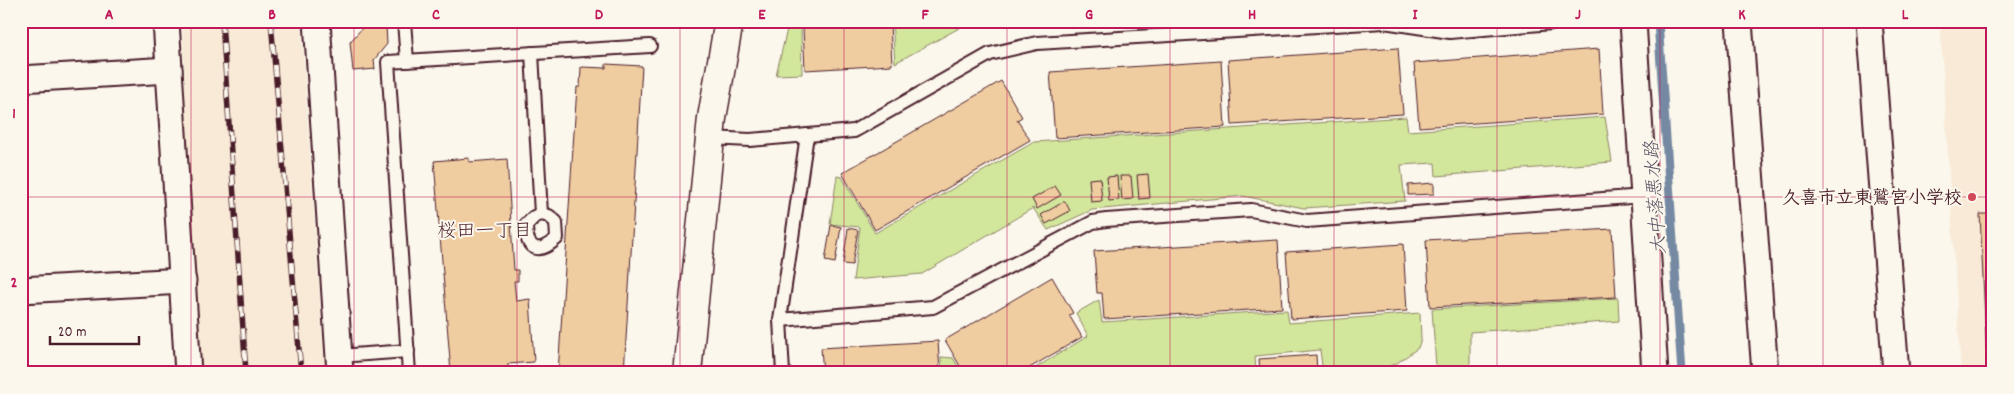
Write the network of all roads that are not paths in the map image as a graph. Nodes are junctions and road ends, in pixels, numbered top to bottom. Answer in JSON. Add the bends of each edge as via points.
{"nodes":[{"id":1,"x":166,"y":21,"type":"edge"},
{"id":2,"x":316,"y":21,"type":"edge"},
{"id":3,"x":404,"y":21,"type":"edge"},
{"id":4,"x":729,"y":21,"type":"edge"},
{"id":5,"x":1575,"y":21,"type":"edge"},
{"id":6,"x":1633,"y":21,"type":"edge"},
{"id":7,"x":1739,"y":21,"type":"edge"},
{"id":8,"x":1869,"y":21,"type":"edge"},
{"id":9,"x":650,"y":46,"type":"dead end"},
{"id":10,"x":532,"y":53,"type":"junction"},
{"id":11,"x":406,"y":60,"type":"junction"},
{"id":12,"x":169,"y":70,"type":"junction"},
{"id":13,"x":21,"y":79,"type":"edge"},
{"id":14,"x":807,"y":135,"type":"junction"},
{"id":15,"x":710,"y":138,"type":"junction"},
{"id":16,"x":1644,"y":196,"type":"junction"},
{"id":17,"x":541,"y":214,"type":"dead end"},
{"id":18,"x":183,"y":281,"type":"junction"},
{"id":19,"x":21,"y":290,"type":"edge"},
{"id":20,"x":780,"y":320,"type":"junction"},
{"id":21,"x":408,"y":351,"type":"junction"},
{"id":22,"x":339,"y":364,"type":"edge"},
{"id":23,"x":188,"y":373,"type":"edge"},
{"id":24,"x":409,"y":373,"type":"edge"},
{"id":25,"x":687,"y":373,"type":"edge"},
{"id":26,"x":783,"y":373,"type":"edge"},
{"id":27,"x":1655,"y":373,"type":"edge"},
{"id":28,"x":1765,"y":373,"type":"edge"},
{"id":29,"x":1896,"y":373,"type":"edge"}],
"edges":[{"from":1,"to":12,"type":"street"},
{"from":2,"to":22,"type":"street"},
{"from":3,"to":11,"type":"lane"},
{"from":4,"to":15,"type":"street"},
{"from":5,"to":14,"type":"lane","via":[[1450,32],[1384,22],[1037,43],[990,54],[854,131]]},
{"from":6,"to":16,"type":"street"},
{"from":7,"to":28,"type":"street"},
{"from":8,"to":29,"type":"street"},
{"from":9,"to":10,"type":"lane"},
{"from":10,"to":11,"type":"lane"},
{"from":10,"to":17,"type":"lane"},
{"from":11,"to":21,"type":"lane","via":[[388,62]]},
{"from":12,"to":13,"type":"street"},
{"from":12,"to":18,"type":"street"},
{"from":14,"to":15,"type":"lane","via":[[750,140]]},
{"from":14,"to":20,"type":"lane"},
{"from":15,"to":25,"type":"street"},
{"from":16,"to":20,"type":"lane","via":[[1307,221],[1251,210],[1100,221],[932,308]]},
{"from":16,"to":27,"type":"street"},
{"from":18,"to":19,"type":"street"},
{"from":18,"to":23,"type":"street"},
{"from":20,"to":26,"type":"lane"},
{"from":21,"to":22,"type":"lane"},
{"from":21,"to":24,"type":"lane"}]}
